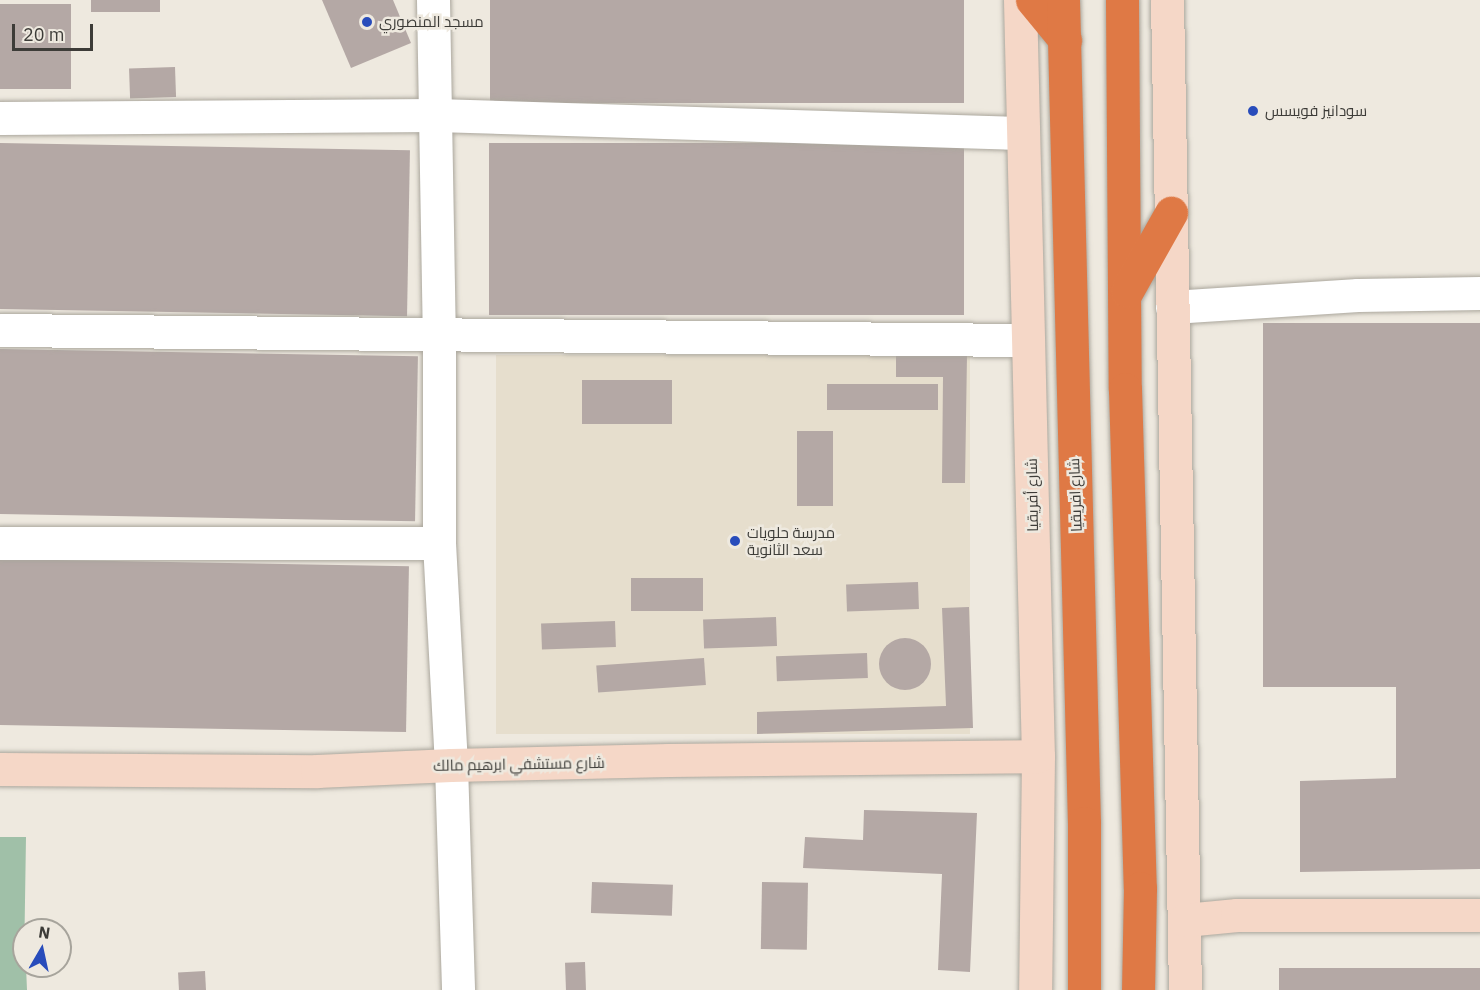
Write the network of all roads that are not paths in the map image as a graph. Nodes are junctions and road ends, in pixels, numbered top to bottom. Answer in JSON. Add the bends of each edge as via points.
{"nodes":[{"id":1,"x":433,"y":0,"type":"edge"},
{"id":2,"x":1020,"y":0,"type":"edge"},
{"id":3,"x":1032,"y":0,"type":"edge"},
{"id":4,"x":1063,"y":0,"type":"edge"},
{"id":5,"x":1122,"y":0,"type":"edge"},
{"id":6,"x":1167,"y":0,"type":"edge"},
{"id":7,"x":1065,"y":40,"type":"junction"},
{"id":8,"x":436,"y":115,"type":"junction"},
{"id":9,"x":0,"y":118,"type":"edge"},
{"id":10,"x":1021,"y":133,"type":"junction"},
{"id":11,"x":1170,"y":213,"type":"junction"},
{"id":12,"x":1126,"y":292,"type":"junction"},
{"id":13,"x":1480,"y":293,"type":"edge"},
{"id":14,"x":1172,"y":307,"type":"junction"},
{"id":15,"x":0,"y":330,"type":"edge"},
{"id":16,"x":439,"y":334,"type":"junction"},
{"id":17,"x":1028,"y":340,"type":"junction"},
{"id":18,"x":0,"y":543,"type":"edge"},
{"id":19,"x":439,"y":543,"type":"junction"},
{"id":20,"x":1038,"y":756,"type":"junction"},
{"id":21,"x":451,"y":765,"type":"junction"},
{"id":22,"x":0,"y":769,"type":"edge"},
{"id":23,"x":1480,"y":915,"type":"edge"},
{"id":24,"x":1185,"y":920,"type":"junction"},
{"id":25,"x":458,"y":990,"type":"edge"},
{"id":26,"x":1035,"y":990,"type":"edge"},
{"id":27,"x":1084,"y":990,"type":"edge"},
{"id":28,"x":1138,"y":990,"type":"edge"},
{"id":29,"x":1185,"y":990,"type":"edge"}],
"edges":[{"from":1,"to":8,"type":"street"},
{"from":2,"to":10,"type":"street","name":"شارع أفريقيا"},
{"from":3,"to":7,"type":"highway"},
{"from":4,"to":7,"type":"highway","name":"شارع افريقيا"},
{"from":5,"to":12,"type":"highway"},
{"from":6,"to":11,"type":"street"},
{"from":7,"to":27,"type":"highway","name":"شارع افريقيا","via":[[1084,823]]},
{"from":8,"to":9,"type":"street"},
{"from":8,"to":10,"type":"street"},
{"from":8,"to":16,"type":"street"},
{"from":10,"to":17,"type":"street","name":"شارع أفريقيا"},
{"from":11,"to":12,"type":"highway"},
{"from":11,"to":14,"type":"street"},
{"from":12,"to":28,"type":"highway","via":[[1125,389],[1140,888]]},
{"from":13,"to":14,"type":"street","via":[[1358,295]]},
{"from":14,"to":24,"type":"street"},
{"from":15,"to":16,"type":"street"},
{"from":16,"to":17,"type":"street"},
{"from":16,"to":19,"type":"street"},
{"from":17,"to":20,"type":"street","name":"شارع أفريقيا"},
{"from":18,"to":19,"type":"street"},
{"from":19,"to":21,"type":"street"},
{"from":20,"to":21,"type":"street","name":"شارع مستشفي ابرهيم مالك"},
{"from":20,"to":26,"type":"street","name":"شارع أفريقيا"},
{"from":21,"to":22,"type":"street","name":"شارع مستشفي ابرهيم مالك","via":[[317,771]]},
{"from":21,"to":25,"type":"street"},
{"from":23,"to":24,"type":"street","via":[[1237,915]]},
{"from":24,"to":29,"type":"street"}]}
